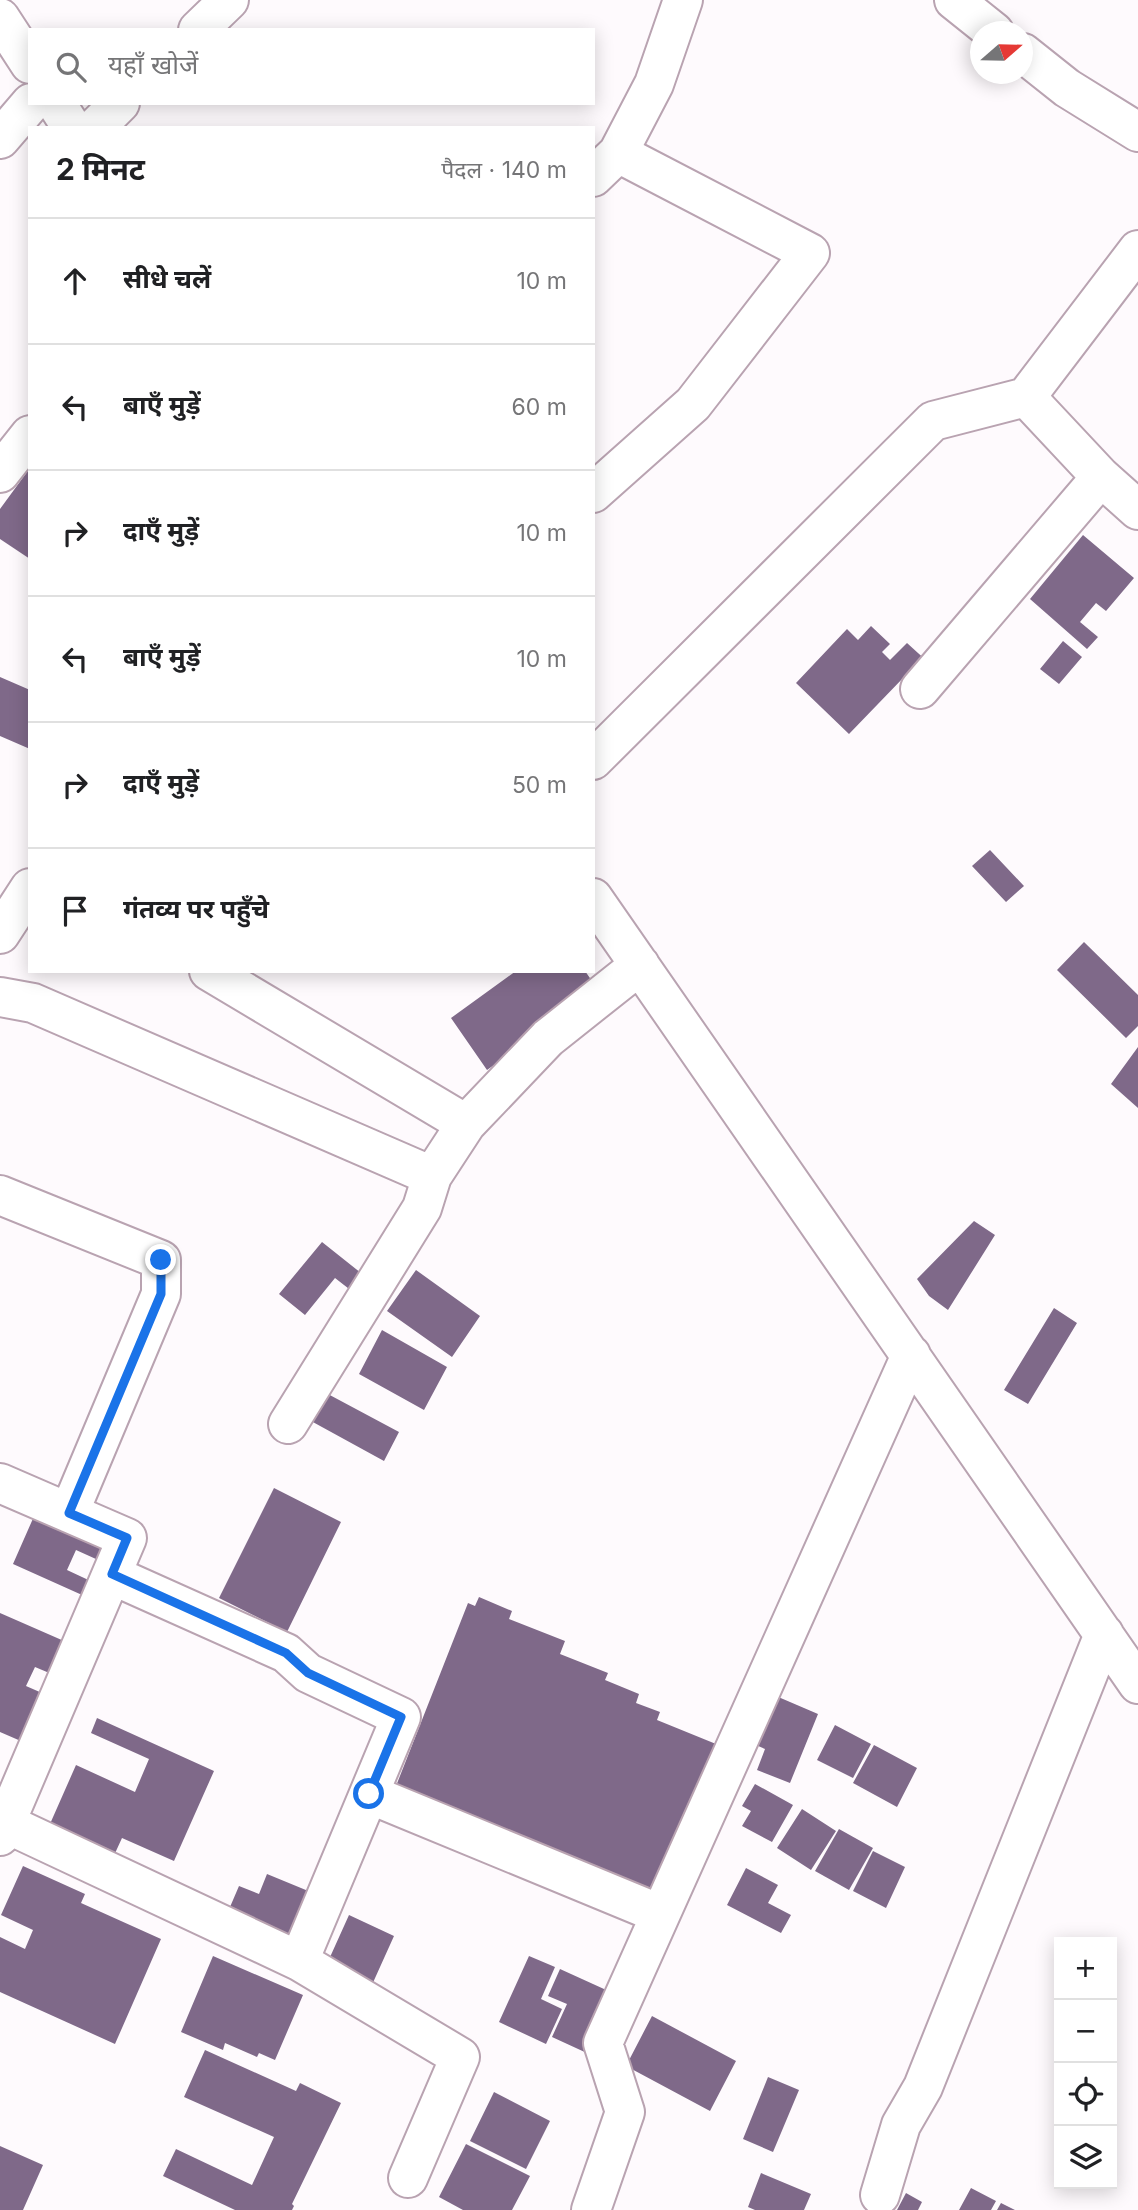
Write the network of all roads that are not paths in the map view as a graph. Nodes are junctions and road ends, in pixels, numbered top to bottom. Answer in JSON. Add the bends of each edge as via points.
{"nodes":[{"id":1,"x":229,"y":0,"type":"edge"},
{"id":2,"x":683,"y":0,"type":"edge"},
{"id":3,"x":954,"y":0,"type":"edge"},
{"id":4,"x":0,"y":18,"type":"edge"},
{"id":5,"x":980,"y":21,"type":"edge"},
{"id":6,"x":200,"y":28,"type":"edge"},
{"id":7,"x":28,"y":61,"type":"edge"},
{"id":8,"x":1033,"y":61,"type":"edge"},
{"id":9,"x":30,"y":105,"type":"edge"},
{"id":10,"x":57,"y":105,"type":"edge"},
{"id":11,"x":118,"y":105,"type":"edge"},
{"id":12,"x":71,"y":126,"type":"edge"},
{"id":13,"x":97,"y":126,"type":"edge"},
{"id":14,"x":1138,"y":132,"type":"edge"},
{"id":15,"x":0,"y":139,"type":"edge"},
{"id":16,"x":605,"y":165,"type":"edge"},
{"id":17,"x":1138,"y":250,"type":"edge"},
{"id":18,"x":1026,"y":397,"type":"junction"},
{"id":19,"x":28,"y":438,"type":"edge"},
{"id":20,"x":0,"y":474,"type":"edge"},
{"id":21,"x":1101,"y":477,"type":"junction"},
{"id":22,"x":595,"y":491,"type":"edge"},
{"id":23,"x":1138,"y":510,"type":"edge"},
{"id":24,"x":919,"y":689,"type":"dead end"},
{"id":25,"x":595,"y":758,"type":"edge"},
{"id":26,"x":28,"y":891,"type":"edge"},
{"id":27,"x":595,"y":901,"type":"edge"},
{"id":28,"x":0,"y":934,"type":"edge"},
{"id":29,"x":640,"y":965,"type":"junction"},
{"id":30,"x":212,"y":973,"type":"edge"},
{"id":31,"x":0,"y":998,"type":"edge"},
{"id":32,"x":466,"y":1124,"type":"junction"},
{"id":33,"x":432,"y":1177,"type":"junction"},
{"id":34,"x":0,"y":1195,"type":"edge"},
{"id":35,"x":911,"y":1355,"type":"junction"},
{"id":36,"x":288,"y":1424,"type":"dead end"},
{"id":37,"x":0,"y":1483,"type":"edge"},
{"id":38,"x":69,"y":1513,"type":"junction"},
{"id":39,"x":112,"y":1574,"type":"junction"},
{"id":40,"x":1104,"y":1634,"type":"junction"},
{"id":41,"x":1138,"y":1684,"type":"edge"},
{"id":42,"x":369,"y":1794,"type":"junction"},
{"id":43,"x":3,"y":1829,"type":"edge"},
{"id":44,"x":660,"y":1914,"type":"junction"},
{"id":45,"x":299,"y":1961,"type":"junction"},
{"id":46,"x":408,"y":2178,"type":"dead end"},
{"id":47,"x":880,"y":2195,"type":"dead end"},
{"id":48,"x":591,"y":2210,"type":"edge"}],
"edges":[{"from":1,"to":6,"type":"street"},
{"from":2,"to":16,"type":"street","via":[[654,84]]},
{"from":3,"to":5,"type":"street"},
{"from":4,"to":7,"type":"street"},
{"from":8,"to":14,"type":"street"},
{"from":9,"to":15,"type":"street"},
{"from":10,"to":12,"type":"street"},
{"from":11,"to":13,"type":"street"},
{"from":16,"to":22,"type":"street","via":[[810,253],[692,404]]},
{"from":17,"to":18,"type":"street"},
{"from":18,"to":21,"type":"street"},
{"from":18,"to":25,"type":"street","via":[[933,421]]},
{"from":19,"to":20,"type":"street"},
{"from":21,"to":23,"type":"street"},
{"from":21,"to":24,"type":"street"},
{"from":26,"to":28,"type":"street"},
{"from":27,"to":29,"type":"street"},
{"from":29,"to":32,"type":"street","via":[[548,1038]]},
{"from":29,"to":35,"type":"street"},
{"from":30,"to":32,"type":"street"},
{"from":31,"to":33,"type":"street","via":[[33,1003]]},
{"from":32,"to":33,"type":"street"},
{"from":33,"to":36,"type":"street","via":[[422,1208]]},
{"from":34,"to":38,"type":"street","via":[[161,1260],[161,1294]]},
{"from":35,"to":40,"type":"street"},
{"from":35,"to":44,"type":"street"},
{"from":37,"to":38,"type":"street"},
{"from":38,"to":39,"type":"street","via":[[127,1538]]},
{"from":39,"to":42,"type":"street","via":[[286,1653],[308,1673],[401,1717]]},
{"from":39,"to":43,"type":"street"},
{"from":40,"to":41,"type":"street"},
{"from":40,"to":47,"type":"street","via":[[923,2087],[901,2125]]},
{"from":42,"to":44,"type":"street"},
{"from":42,"to":45,"type":"street"},
{"from":43,"to":45,"type":"street"},
{"from":44,"to":48,"type":"street","via":[[603,2042],[625,2112]]},
{"from":45,"to":46,"type":"street","via":[[460,2057]]}]}
